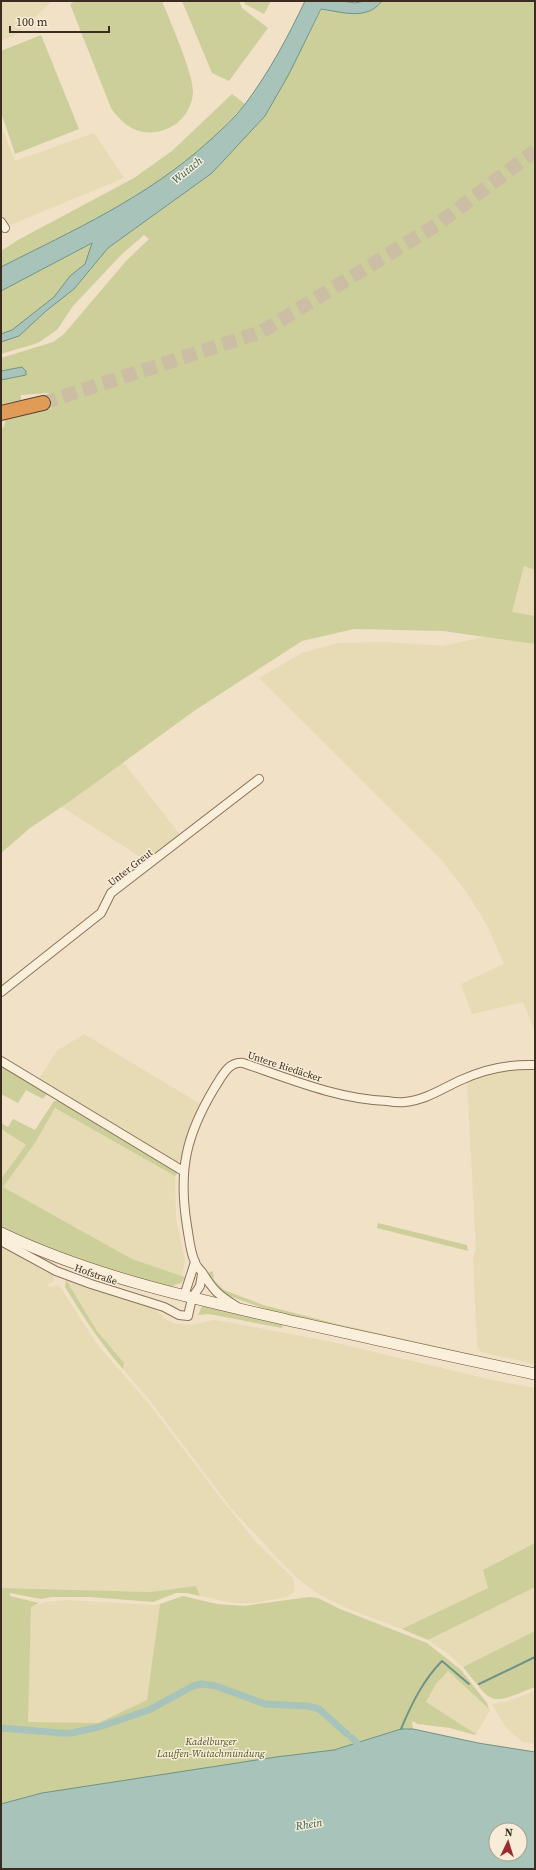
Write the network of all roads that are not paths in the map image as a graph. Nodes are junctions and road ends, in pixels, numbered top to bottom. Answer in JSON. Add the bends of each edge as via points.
{"nodes":[{"id":1,"x":43,"y":403,"type":"tunnel mouth"},
{"id":2,"x":1,"y":413,"type":"edge"},
{"id":3,"x":260,"y":779,"type":"dead end"},
{"id":4,"x":1,"y":992,"type":"edge"},
{"id":5,"x":1,"y":1060,"type":"edge"},
{"id":6,"x":535,"y":1065,"type":"edge"},
{"id":7,"x":183,"y":1171,"type":"junction"},
{"id":8,"x":1,"y":1233,"type":"edge"},
{"id":9,"x":1,"y":1241,"type":"edge"},
{"id":10,"x":195,"y":1262,"type":"junction"},
{"id":11,"x":202,"y":1274,"type":"junction"},
{"id":12,"x":188,"y":1297,"type":"junction"},
{"id":13,"x":241,"y":1310,"type":"junction"},
{"id":14,"x":535,"y":1374,"type":"edge"}],
"edges":[{"from":1,"to":2,"type":"highway"},
{"from":3,"to":4,"type":"street","name":"Unter Greut","via":[[111,893],[101,913]]},
{"from":5,"to":7,"type":"street"},
{"from":6,"to":7,"type":"street","name":"Untere Riedäcker","via":[[514,1064],[491,1069],[462,1079],[437,1093],[405,1102],[356,1099],[243,1062],[235,1063],[225,1071],[204,1106],[192,1133]]},
{"from":7,"to":10,"type":"street","name":"Untere Riedäcker","via":[[184,1205]]},
{"from":8,"to":12,"type":"main road","via":[[91,1270]]},
{"from":9,"to":12,"type":"street","name":"Hofstraße","via":[[56,1271],[188,1316]]},
{"from":10,"to":11,"type":"street","name":"Untere Riedäcker"},
{"from":10,"to":12,"type":"street","name":"Untere Riedäcker"},
{"from":11,"to":12,"type":"street","via":[[200,1286]]},
{"from":11,"to":13,"type":"street","name":"Untere Riedäcker","via":[[211,1288]]},
{"from":12,"to":13,"type":"main road"},
{"from":13,"to":14,"type":"main road"}]}
